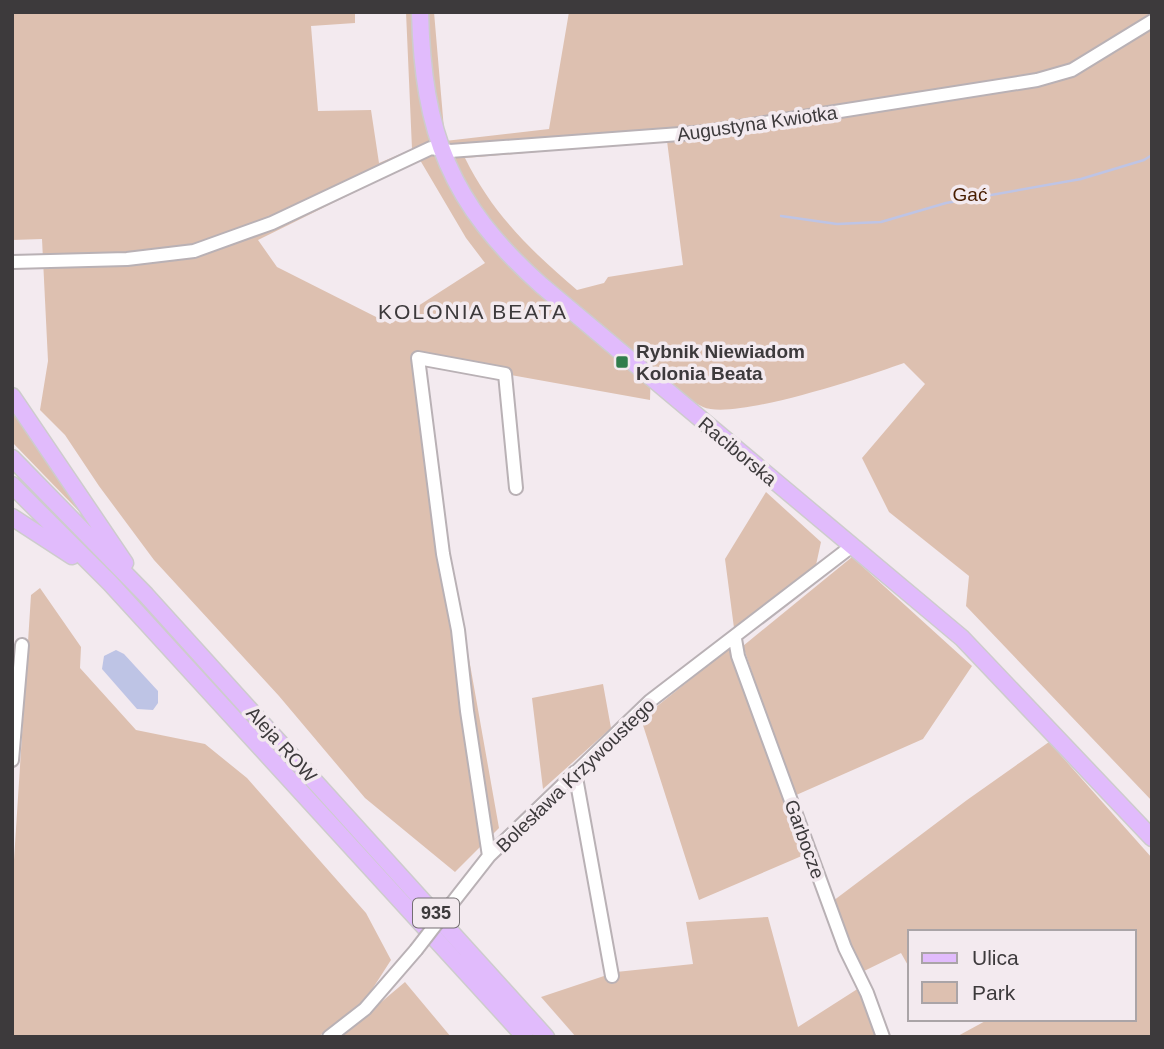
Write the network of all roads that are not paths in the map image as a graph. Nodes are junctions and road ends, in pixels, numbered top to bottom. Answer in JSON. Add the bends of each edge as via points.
{"nodes":[{"id":1,"x":420,"y":12,"type":"edge"},
{"id":2,"x":1152,"y":21,"type":"edge"},
{"id":3,"x":440,"y":149,"type":"junction"},
{"id":4,"x":15,"y":263,"type":"edge"},
{"id":5,"x":12,"y":396,"type":"edge"},
{"id":6,"x":12,"y":458,"type":"edge"},
{"id":7,"x":12,"y":485,"type":"edge"},
{"id":8,"x":516,"y":488,"type":"dead end"},
{"id":9,"x":12,"y":517,"type":"edge"},
{"id":10,"x":852,"y":546,"type":"junction"},
{"id":11,"x":111,"y":584,"type":"junction"},
{"id":12,"x":146,"y":595,"type":"junction"},
{"id":13,"x":735,"y":639,"type":"junction"},
{"id":14,"x":22,"y":645,"type":"dead end"},
{"id":15,"x":12,"y":760,"type":"edge"},
{"id":16,"x":575,"y":772,"type":"junction"},
{"id":17,"x":1152,"y":838,"type":"edge"},
{"id":18,"x":489,"y":856,"type":"junction"},
{"id":19,"x":612,"y":976,"type":"dead end"},
{"id":20,"x":329,"y":1037,"type":"edge"},
{"id":21,"x":525,"y":1037,"type":"edge"},
{"id":22,"x":546,"y":1037,"type":"edge"},
{"id":23,"x":883,"y":1037,"type":"edge"}],
"edges":[{"from":1,"to":3,"type":"main road","name":"Raciborska","via":[[427,102]]},
{"from":2,"to":3,"type":"street","name":"Augustyna Kwiotka","via":[[1072,70],[1037,80],[717,131]]},
{"from":3,"to":4,"type":"street","name":"Augustyna Kwiotka","via":[[413,155],[272,223],[194,251],[127,259]]},
{"from":3,"to":10,"type":"main road","name":"Raciborska","via":[[469,207],[517,265]]},
{"from":5,"to":12,"type":"main road"},
{"from":6,"to":12,"type":"main road","name":"Aleja ROW","number":"935"},
{"from":7,"to":11,"type":"main road","name":"Aleja ROW","number":"935"},
{"from":8,"to":18,"type":"street","via":[[505,374],[418,358]]},
{"from":9,"to":11,"type":"main road"},
{"from":10,"to":13,"type":"street","name":"Bolesława Krzywoustego"},
{"from":10,"to":17,"type":"main road","name":"Raciborska","via":[[962,638]]},
{"from":11,"to":21,"type":"main road","name":"Aleja ROW","number":"935"},
{"from":12,"to":22,"type":"main road","name":"Aleja ROW","number":"935"},
{"from":13,"to":16,"type":"street","name":"Bolesława Krzywoustego","via":[[650,701]]},
{"from":13,"to":23,"type":"street","name":"Garbocze","via":[[845,948]]},
{"from":14,"to":15,"type":"street"},
{"from":16,"to":18,"type":"street","name":"Bolesława Krzywoustego"},
{"from":16,"to":19,"type":"street"},
{"from":18,"to":20,"type":"street","name":"Bolesława Krzywoustego","bridge":true,"via":[[365,1009]]}]}
